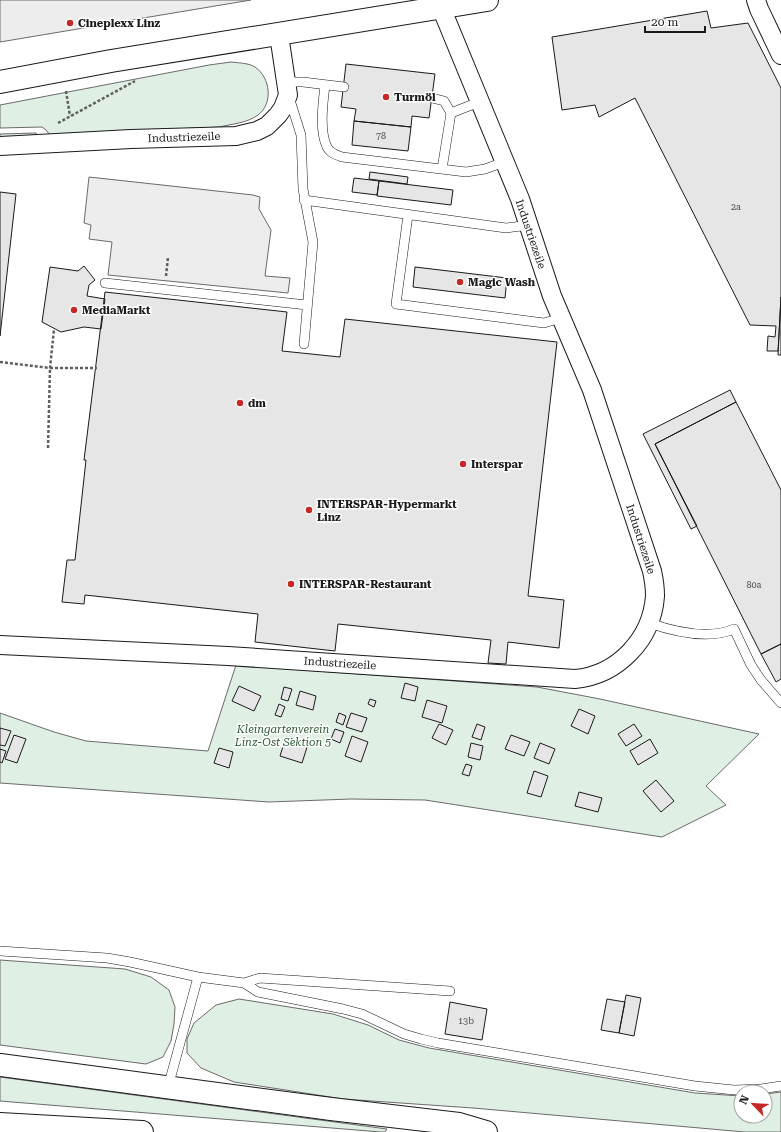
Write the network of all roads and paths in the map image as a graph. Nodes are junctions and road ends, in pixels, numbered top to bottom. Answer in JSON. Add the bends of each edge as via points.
{"nodes":[{"id":1,"x":487,"y":0,"type":"edge"},
{"id":2,"x":756,"y":0,"type":"edge"},
{"id":3,"x":439,"y":4,"type":"edge"},
{"id":4,"x":279,"y":35,"type":"junction"},
{"id":5,"x":781,"y":56,"type":"edge"},
{"id":6,"x":135,"y":81,"type":"dead end"},
{"id":7,"x":0,"y":82,"type":"edge"},
{"id":8,"x":325,"y":85,"type":"junction"},
{"id":9,"x":344,"y":87,"type":"dead end"},
{"id":10,"x":288,"y":88,"type":"junction"},
{"id":11,"x":60,"y":91,"type":"dead end"},
{"id":12,"x":432,"y":98,"type":"dead end"},
{"id":13,"x":479,"y":102,"type":"junction"},
{"id":14,"x":451,"y":113,"type":"junction"},
{"id":15,"x":70,"y":116,"type":"junction"},
{"id":16,"x":52,"y":127,"type":"dead end"},
{"id":17,"x":0,"y":146,"type":"edge"},
{"id":18,"x":504,"y":162,"type":"junction"},
{"id":19,"x":442,"y":169,"type":"junction"},
{"id":20,"x":304,"y":200,"type":"junction"},
{"id":21,"x":408,"y":215,"type":"junction"},
{"id":22,"x":529,"y":225,"type":"junction"},
{"id":23,"x":168,"y":257,"type":"dead end"},
{"id":24,"x":105,"y":283,"type":"dead end"},
{"id":25,"x":166,"y":283,"type":"dead end"},
{"id":26,"x":307,"y":305,"type":"junction"},
{"id":27,"x":561,"y":318,"type":"junction"},
{"id":28,"x":54,"y":329,"type":"dead end"},
{"id":29,"x":304,"y":344,"type":"dead end"},
{"id":30,"x":0,"y":362,"type":"edge"},
{"id":31,"x":50,"y":368,"type":"junction"},
{"id":32,"x":97,"y":368,"type":"dead end"},
{"id":33,"x":48,"y":448,"type":"dead end"},
{"id":34,"x":649,"y":622,"type":"junction"},
{"id":35,"x":0,"y":645,"type":"edge"},
{"id":36,"x":781,"y":703,"type":"edge"},
{"id":37,"x":0,"y":951,"type":"edge"},
{"id":38,"x":198,"y":977,"type":"junction"},
{"id":39,"x":244,"y":983,"type":"junction"},
{"id":40,"x":450,"y":991,"type":"dead end"},
{"id":41,"x":0,"y":1065,"type":"edge"},
{"id":42,"x":781,"y":1086,"type":"edge"},
{"id":43,"x":168,"y":1087,"type":"junction"},
{"id":44,"x":0,"y":1124,"type":"edge"},
{"id":45,"x":142,"y":1132,"type":"edge"},
{"id":46,"x":486,"y":1132,"type":"edge"}],
"edges":[{"from":1,"to":3,"type":"main road"},
{"from":2,"to":5,"type":"street"},
{"from":3,"to":4,"type":"main road"},
{"from":3,"to":13,"type":"street","name":"Industriezeile"},
{"from":4,"to":7,"type":"main road","via":[[110,61]]},
{"from":4,"to":10,"type":"street"},
{"from":6,"to":15,"type":"path"},
{"from":8,"to":9,"type":"lane"},
{"from":8,"to":10,"type":"lane","via":[[303,82]]},
{"from":8,"to":19,"type":"lane","via":[[322,116],[324,138],[327,148],[333,154]]},
{"from":10,"to":17,"type":"street","name":"Industriezeile","via":[[283,108],[274,120],[267,126],[246,134]]},
{"from":10,"to":20,"type":"lane","via":[[301,136]]},
{"from":11,"to":15,"type":"path","via":[[66,90]]},
{"from":12,"to":14,"type":"lane","via":[[444,101]]},
{"from":13,"to":14,"type":"lane"},
{"from":13,"to":18,"type":"street","name":"Industriezeile"},
{"from":14,"to":19,"type":"lane"},
{"from":15,"to":16,"type":"path"},
{"from":18,"to":19,"type":"lane","via":[[475,172]]},
{"from":18,"to":22,"type":"street","name":"Industriezeile"},
{"from":20,"to":21,"type":"lane"},
{"from":20,"to":26,"type":"lane","via":[[313,235]]},
{"from":21,"to":22,"type":"lane","via":[[506,228]]},
{"from":21,"to":27,"type":"lane","via":[[396,304],[544,323]]},
{"from":22,"to":27,"type":"street","name":"Industriezeile"},
{"from":23,"to":25,"type":"path"},
{"from":24,"to":26,"type":"lane"},
{"from":26,"to":29,"type":"lane"},
{"from":27,"to":34,"type":"street","name":"Industriezeile","via":[[592,390],[652,572],[655,595]]},
{"from":28,"to":31,"type":"path"},
{"from":30,"to":31,"type":"path"},
{"from":31,"to":32,"type":"path"},
{"from":31,"to":33,"type":"path"},
{"from":34,"to":35,"type":"street","name":"Industriezeile","via":[[635,645],[618,664],[592,677],[575,679],[228,656]]},
{"from":34,"to":36,"type":"lane","via":[[677,631],[702,634],[717,634],[734,629],[751,665]]},
{"from":37,"to":38,"type":"lane","via":[[130,962]]},
{"from":38,"to":39,"type":"lane"},
{"from":38,"to":43,"type":"lane"},
{"from":39,"to":40,"type":"lane","via":[[260,978]]},
{"from":39,"to":42,"type":"lane","via":[[258,992],[362,1014],[404,1034],[438,1043],[696,1086],[734,1090]]},
{"from":41,"to":43,"type":"main road"},
{"from":43,"to":46,"type":"main road","via":[[459,1124]]},
{"from":44,"to":45,"type":"main road"}]}
